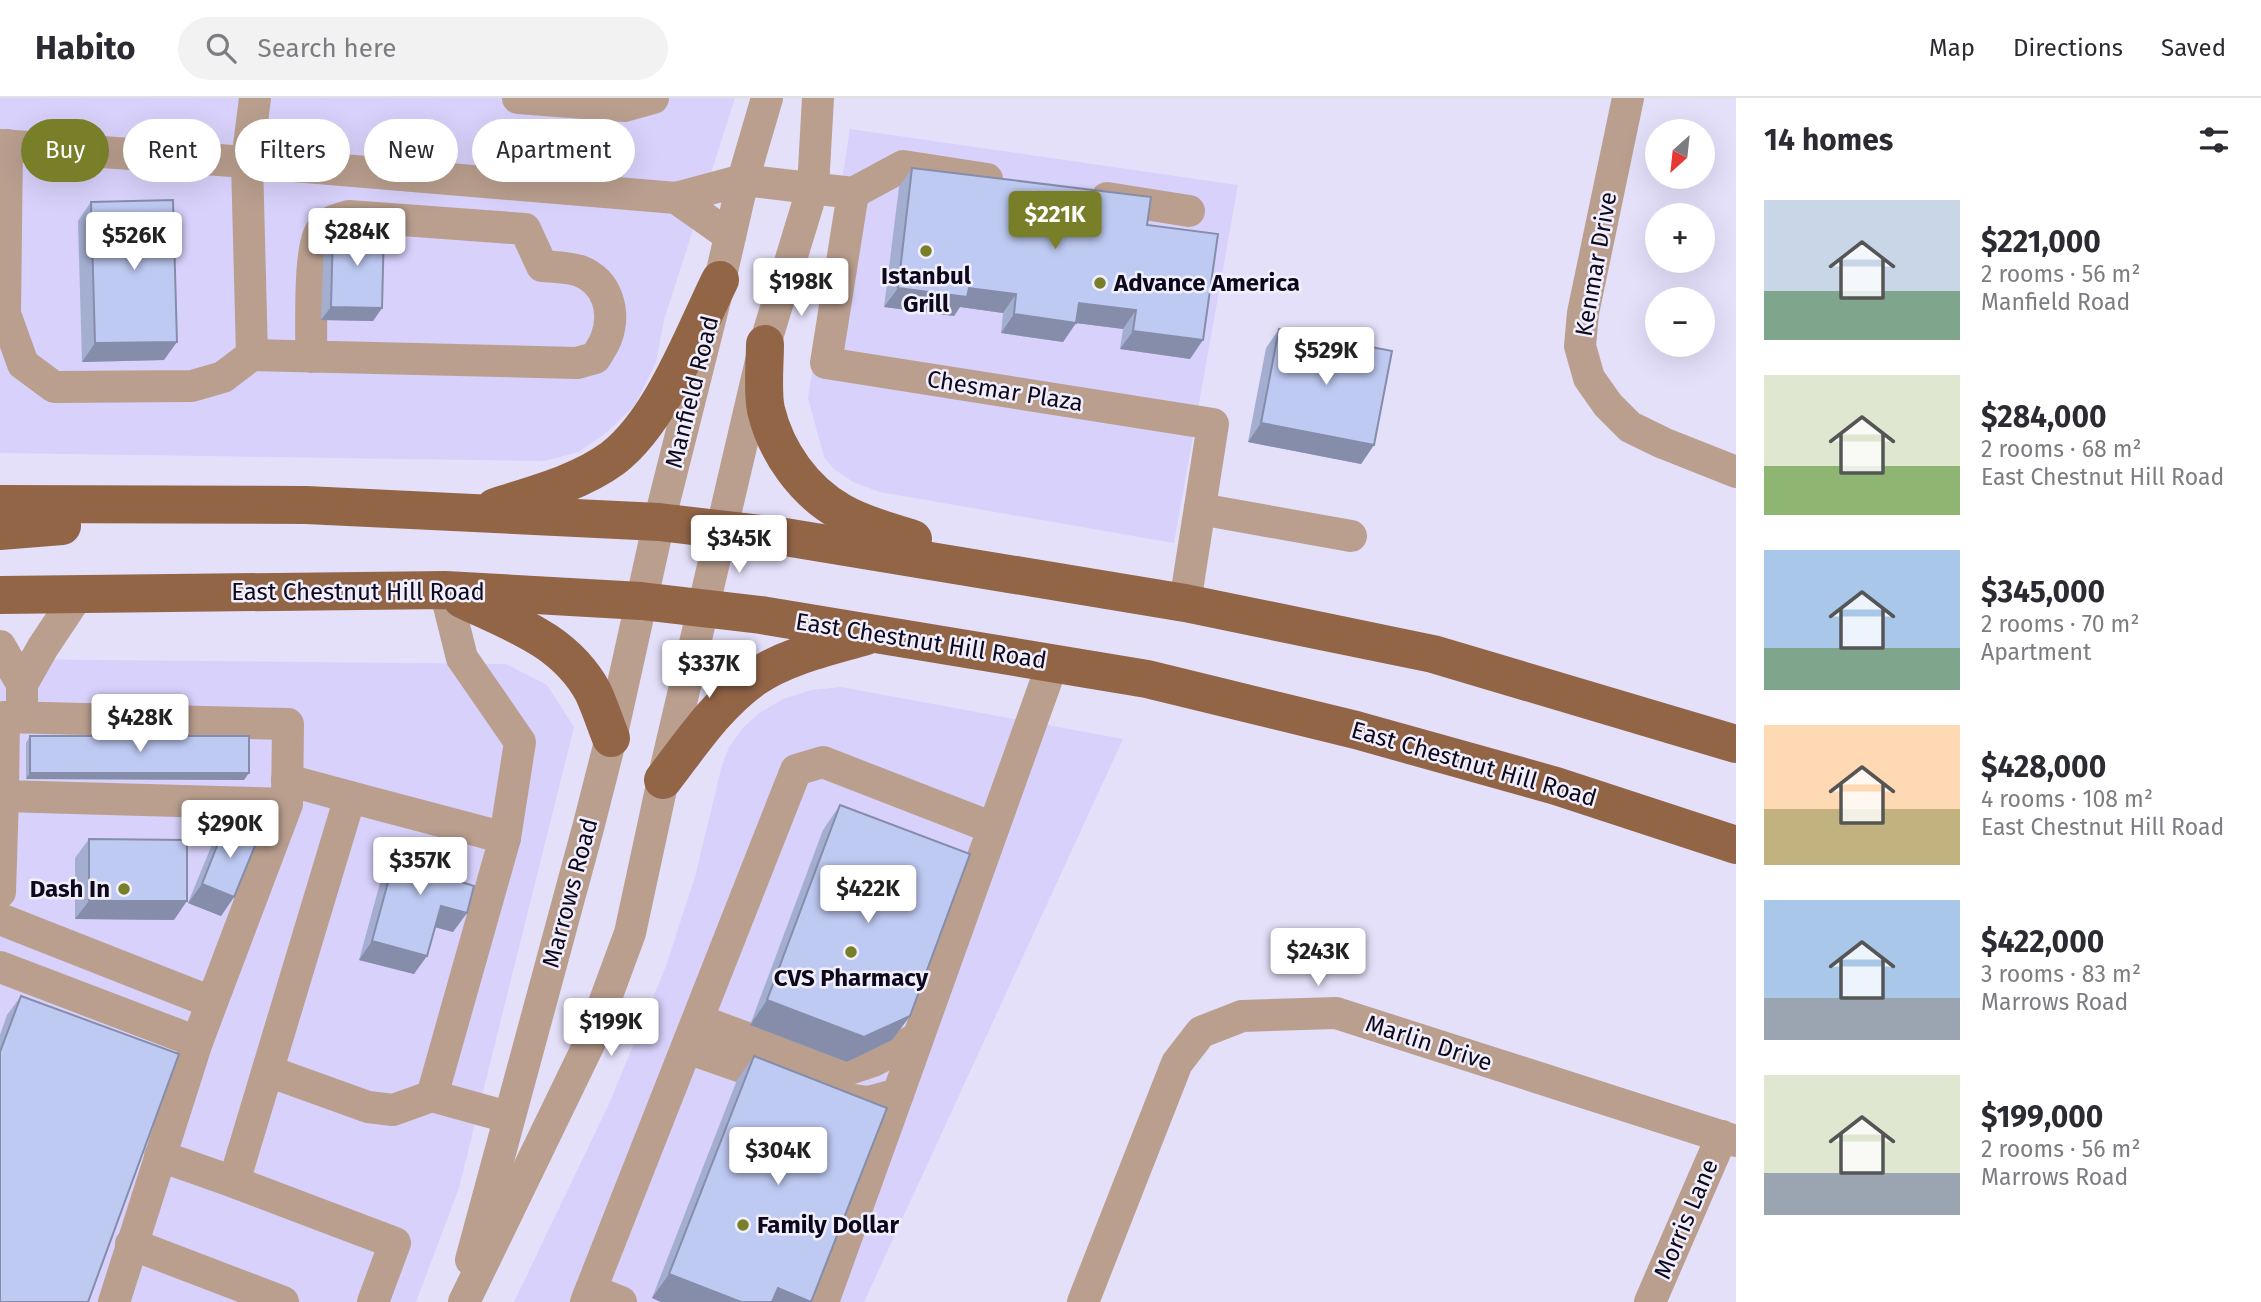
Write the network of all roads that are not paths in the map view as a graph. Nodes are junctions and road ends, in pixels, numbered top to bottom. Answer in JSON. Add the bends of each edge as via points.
{"nodes":[{"id":1,"x":255,"y":98,"type":"edge"},
{"id":2,"x":517,"y":98,"type":"edge"},
{"id":3,"x":653,"y":98,"type":"edge"},
{"id":4,"x":767,"y":98,"type":"edge"},
{"id":5,"x":818,"y":98,"type":"edge"},
{"id":6,"x":1628,"y":98,"type":"edge"},
{"id":7,"x":252,"y":119,"type":"edge"},
{"id":8,"x":3,"y":145,"type":"edge"},
{"id":9,"x":235,"y":161,"type":"edge"},
{"id":10,"x":350,"y":171,"type":"edge"},
{"id":11,"x":743,"y":180,"type":"junction"},
{"id":12,"x":248,"y":182,"type":"edge"},
{"id":13,"x":1012,"y":183,"type":"edge"},
{"id":14,"x":813,"y":187,"type":"junction"},
{"id":15,"x":853,"y":194,"type":"junction"},
{"id":16,"x":1080,"y":194,"type":"edge"},
{"id":17,"x":676,"y":198,"type":"junction"},
{"id":18,"x":1189,"y":211,"type":"dead end"},
{"id":19,"x":730,"y":236,"type":"junction"},
{"id":20,"x":720,"y":280,"type":"junction"},
{"id":21,"x":765,"y":344,"type":"junction"},
{"id":22,"x":252,"y":355,"type":"junction"},
{"id":23,"x":311,"y":357,"type":"junction"},
{"id":24,"x":12,"y":364,"type":"edge"},
{"id":25,"x":1736,"y":472,"type":"edge"},
{"id":26,"x":0,"y":503,"type":"edge"},
{"id":27,"x":196,"y":504,"type":"junction"},
{"id":28,"x":1200,"y":509,"type":"junction"},
{"id":29,"x":473,"y":513,"type":"junction"},
{"id":30,"x":659,"y":522,"type":"junction"},
{"id":31,"x":723,"y":530,"type":"junction"},
{"id":32,"x":0,"y":531,"type":"edge"},
{"id":33,"x":1351,"y":536,"type":"dead end"},
{"id":34,"x":1010,"y":574,"type":"junction"},
{"id":35,"x":445,"y":590,"type":"junction"},
{"id":36,"x":79,"y":593,"type":"junction"},
{"id":37,"x":0,"y":594,"type":"edge"},
{"id":38,"x":642,"y":601,"type":"junction"},
{"id":39,"x":1185,"y":603,"type":"junction"},
{"id":40,"x":704,"y":608,"type":"junction"},
{"id":41,"x":874,"y":634,"type":"junction"},
{"id":42,"x":0,"y":646,"type":"edge"},
{"id":43,"x":1053,"y":662,"type":"junction"},
{"id":44,"x":22,"y":684,"type":"junction"},
{"id":45,"x":23,"y":716,"type":"junction"},
{"id":46,"x":611,"y":738,"type":"junction"},
{"id":47,"x":1736,"y":744,"type":"edge"},
{"id":48,"x":663,"y":780,"type":"junction"},
{"id":49,"x":287,"y":792,"type":"junction"},
{"id":50,"x":3,"y":796,"type":"junction"},
{"id":51,"x":350,"y":797,"type":"junction"},
{"id":52,"x":993,"y":828,"type":"junction"},
{"id":53,"x":505,"y":838,"type":"junction"},
{"id":54,"x":1736,"y":845,"type":"edge"},
{"id":55,"x":0,"y":892,"type":"edge"},
{"id":56,"x":0,"y":919,"type":"edge"},
{"id":57,"x":0,"y":967,"type":"edge"},
{"id":58,"x":211,"y":1002,"type":"junction"},
{"id":59,"x":692,"y":1034,"type":"junction"},
{"id":60,"x":918,"y":1038,"type":"junction"},
{"id":61,"x":197,"y":1042,"type":"junction"},
{"id":62,"x":268,"y":1071,"type":"junction"},
{"id":63,"x":898,"y":1094,"type":"junction"},
{"id":64,"x":432,"y":1096,"type":"junction"},
{"id":65,"x":508,"y":1117,"type":"junction"},
{"id":66,"x":1729,"y":1138,"type":"edge"},
{"id":67,"x":160,"y":1156,"type":"junction"},
{"id":68,"x":234,"y":1182,"type":"junction"},
{"id":69,"x":131,"y":1244,"type":"junction"},
{"id":70,"x":588,"y":1296,"type":"edge"},
{"id":71,"x":114,"y":1302,"type":"edge"},
{"id":72,"x":283,"y":1302,"type":"edge"},
{"id":73,"x":373,"y":1302,"type":"edge"},
{"id":74,"x":462,"y":1302,"type":"edge"},
{"id":75,"x":621,"y":1302,"type":"edge"},
{"id":76,"x":823,"y":1302,"type":"edge"},
{"id":77,"x":1083,"y":1302,"type":"edge"},
{"id":78,"x":1650,"y":1302,"type":"edge"}],
"edges":[{"from":1,"to":7,"type":"street"},
{"from":2,"to":3,"type":"street","via":[[624,106]]},
{"from":4,"to":11,"type":"street","name":"Manfield Road"},
{"from":5,"to":14,"type":"street"},
{"from":6,"to":25,"type":"street","name":"Kenmar Drive","via":[[1583,313],[1580,346],[1589,378],[1630,427]]},
{"from":8,"to":9,"type":"street"},
{"from":8,"to":24,"type":"street","via":[[5,314]]},
{"from":10,"to":17,"type":"street"},
{"from":11,"to":14,"type":"street"},
{"from":11,"to":17,"type":"street"},
{"from":11,"to":19,"type":"street","name":"Manfield Road"},
{"from":12,"to":22,"type":"street"},
{"from":13,"to":15,"type":"street","via":[[903,166]]},
{"from":14,"to":15,"type":"street"},
{"from":14,"to":21,"type":"street"},
{"from":15,"to":28,"type":"street","name":"Chesmar Plaza","via":[[826,363],[1213,424]]},
{"from":16,"to":18,"type":"street"},
{"from":17,"to":19,"type":"street"},
{"from":19,"to":20,"type":"street","name":"Manfield Road"},
{"from":20,"to":29,"type":"main road","via":[[662,397],[641,430],[614,457],[586,475]]},
{"from":20,"to":30,"type":"street","name":"Manfield Road"},
{"from":21,"to":31,"type":"street"},
{"from":21,"to":34,"type":"main road","via":[[765,408],[780,449],[817,495],[868,524]]},
{"from":22,"to":23,"type":"street"},
{"from":22,"to":24,"type":"street","via":[[223,377],[192,386],[54,387]]},
{"from":23,"to":23,"type":"street","via":[[577,363],[595,358],[606,339],[608,297],[598,282],[579,271],[542,266],[525,229],[349,216],[330,222],[319,233],[313,259]]},
{"from":26,"to":27,"type":"main road"},
{"from":27,"to":29,"type":"main road"},
{"from":27,"to":32,"type":"main road"},
{"from":28,"to":33,"type":"street"},
{"from":28,"to":39,"type":"street","name":"Chesmar Plaza"},
{"from":29,"to":30,"type":"main road"},
{"from":30,"to":31,"type":"main road"},
{"from":30,"to":38,"type":"street","name":"Marrows Road"},
{"from":31,"to":34,"type":"main road"},
{"from":31,"to":40,"type":"street","name":"Marrows Road"},
{"from":34,"to":39,"type":"main road"},
{"from":35,"to":36,"type":"main road","name":"East Chestnut Hill Road"},
{"from":35,"to":38,"type":"main road","name":"East Chestnut Hill Road"},
{"from":35,"to":46,"type":"main road","via":[[536,633],[567,657],[592,691]]},
{"from":35,"to":53,"type":"street","via":[[462,658],[520,742]]},
{"from":36,"to":37,"type":"main road","name":"East Chestnut Hill Road"},
{"from":36,"to":44,"type":"street"},
{"from":38,"to":40,"type":"main road","name":"East Chestnut Hill Road"},
{"from":38,"to":46,"type":"street","name":"Marrows Road"},
{"from":39,"to":47,"type":"main road","via":[[1433,654]]},
{"from":40,"to":41,"type":"main road","name":"East Chestnut Hill Road"},
{"from":40,"to":48,"type":"street","name":"Marrows Road"},
{"from":41,"to":43,"type":"main road","name":"East Chestnut Hill Road"},
{"from":41,"to":48,"type":"main road","via":[[793,659],[755,677],[719,708]]},
{"from":42,"to":44,"type":"street"},
{"from":43,"to":52,"type":"street"},
{"from":43,"to":54,"type":"main road","name":"East Chestnut Hill Road","via":[[1147,679],[1356,730],[1556,786]]},
{"from":44,"to":45,"type":"street"},
{"from":45,"to":49,"type":"street","via":[[288,724]]},
{"from":45,"to":50,"type":"street","via":[[4,717]]},
{"from":46,"to":65,"type":"street","name":"Marrows Road"},
{"from":48,"to":74,"type":"street","name":"Marrows Road","via":[[630,933],[589,1044]]},
{"from":49,"to":50,"type":"street"},
{"from":49,"to":51,"type":"street"},
{"from":49,"to":58,"type":"street"},
{"from":50,"to":55,"type":"street"},
{"from":51,"to":53,"type":"street"},
{"from":51,"to":62,"type":"street"},
{"from":52,"to":59,"type":"street","via":[[823,762],[796,770]]},
{"from":52,"to":60,"type":"street"},
{"from":53,"to":64,"type":"street"},
{"from":56,"to":58,"type":"street"},
{"from":57,"to":61,"type":"street"},
{"from":58,"to":61,"type":"street"},
{"from":59,"to":60,"type":"street","via":[[846,1070]]},
{"from":59,"to":63,"type":"street","via":[[829,1097],[869,1102]]},
{"from":59,"to":70,"type":"street"},
{"from":60,"to":63,"type":"street"},
{"from":61,"to":67,"type":"street"},
{"from":62,"to":64,"type":"street","via":[[368,1107],[393,1110]]},
{"from":62,"to":68,"type":"street"},
{"from":63,"to":76,"type":"street"},
{"from":64,"to":65,"type":"street"},
{"from":65,"to":74,"type":"street","name":"Marrows Road"},
{"from":66,"to":77,"type":"street","name":"Marlin Drive","via":[[1336,1013],[1242,1016],[1201,1032],[1177,1063]]},
{"from":66,"to":78,"type":"street","name":"Morris Lane"},
{"from":67,"to":68,"type":"street"},
{"from":67,"to":69,"type":"street"},
{"from":68,"to":73,"type":"street","via":[[395,1243]]},
{"from":69,"to":71,"type":"street"},
{"from":69,"to":72,"type":"street"},
{"from":70,"to":75,"type":"street"}]}
